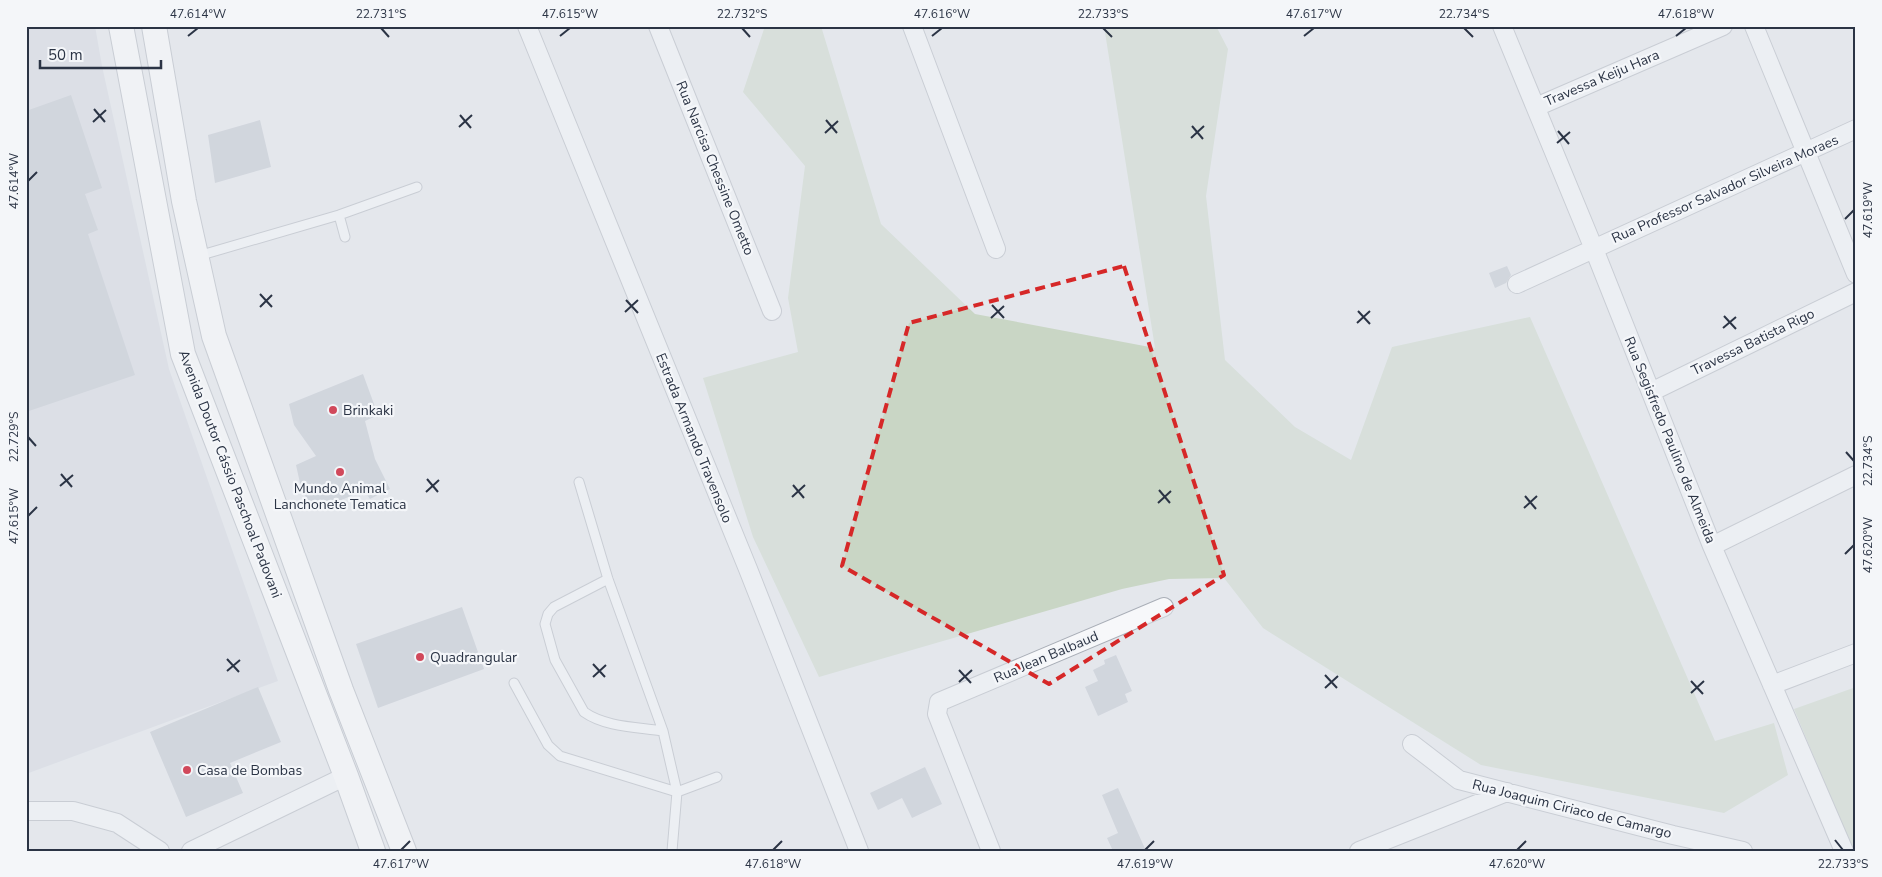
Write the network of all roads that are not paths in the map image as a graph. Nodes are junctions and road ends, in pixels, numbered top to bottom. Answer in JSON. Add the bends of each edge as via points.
{"nodes":[{"id":1,"x":121,"y":26,"type":"edge"},
{"id":2,"x":154,"y":26,"type":"edge"},
{"id":3,"x":527,"y":26,"type":"edge"},
{"id":4,"x":658,"y":26,"type":"edge"},
{"id":5,"x":912,"y":26,"type":"edge"},
{"id":6,"x":1502,"y":26,"type":"edge"},
{"id":7,"x":1723,"y":26,"type":"edge"},
{"id":8,"x":1754,"y":26,"type":"edge"},
{"id":9,"x":1536,"y":107,"type":"junction"},
{"id":10,"x":136,"y":109,"type":"junction"},
{"id":11,"x":1856,"y":130,"type":"edge"},
{"id":12,"x":1806,"y":152,"type":"junction"},
{"id":13,"x":179,"y":177,"type":"junction"},
{"id":14,"x":417,"y":187,"type":"dead end"},
{"id":15,"x":339,"y":215,"type":"junction"},
{"id":16,"x":346,"y":237,"type":"dead end"},
{"id":17,"x":996,"y":249,"type":"dead end"},
{"id":18,"x":1594,"y":249,"type":"junction"},
{"id":19,"x":195,"y":257,"type":"junction"},
{"id":20,"x":1856,"y":274,"type":"edge"},
{"id":21,"x":1517,"y":284,"type":"dead end"},
{"id":22,"x":1856,"y":292,"type":"edge"},
{"id":23,"x":772,"y":311,"type":"dead end"},
{"id":24,"x":1651,"y":392,"type":"junction"},
{"id":25,"x":1856,"y":475,"type":"edge"},
{"id":26,"x":579,"y":482,"type":"dead end"},
{"id":27,"x":1712,"y":546,"type":"junction"},
{"id":28,"x":608,"y":579,"type":"junction"},
{"id":29,"x":1164,"y":607,"type":"dead end"},
{"id":30,"x":1856,"y":653,"type":"edge"},
{"id":31,"x":514,"y":682,"type":"dead end"},
{"id":32,"x":1772,"y":685,"type":"junction"},
{"id":33,"x":663,"y":731,"type":"junction"},
{"id":34,"x":1412,"y":744,"type":"dead end"},
{"id":35,"x":346,"y":776,"type":"junction"},
{"id":36,"x":717,"y":777,"type":"dead end"},
{"id":37,"x":677,"y":792,"type":"junction"},
{"id":38,"x":1507,"y":792,"type":"junction"},
{"id":39,"x":26,"y":811,"type":"edge"},
{"id":40,"x":401,"y":841,"type":"edge"},
{"id":41,"x":1674,"y":843,"type":"edge"},
{"id":42,"x":160,"y":851,"type":"edge"},
{"id":43,"x":191,"y":851,"type":"edge"},
{"id":44,"x":373,"y":851,"type":"edge"},
{"id":45,"x":672,"y":851,"type":"edge"},
{"id":46,"x":859,"y":851,"type":"edge"},
{"id":47,"x":991,"y":851,"type":"edge"},
{"id":48,"x":1359,"y":851,"type":"edge"},
{"id":49,"x":1744,"y":851,"type":"edge"},
{"id":50,"x":1844,"y":851,"type":"edge"}],
"edges":[{"from":1,"to":10,"type":"main road","name":"Avenida Doutor Cássio Paschoal Padovani"},
{"from":2,"to":13,"type":"main road","name":"Avenida Doutor Cássio Paschoal Padovani"},
{"from":3,"to":46,"type":"street","name":"Estrada Armando Travensolo"},
{"from":4,"to":23,"type":"street","name":"Rua Narcisa Chessine Ometto"},
{"from":5,"to":17,"type":"street"},
{"from":6,"to":9,"type":"street","name":"Rua Segisfredo Paulino de Almeida"},
{"from":7,"to":9,"type":"street","name":"Travessa Keiju Hara"},
{"from":8,"to":12,"type":"street"},
{"from":9,"to":18,"type":"street","name":"Rua Segisfredo Paulino de Almeida"},
{"from":10,"to":13,"type":"main road","via":[[151,125],[158,168],[164,176]]},
{"from":10,"to":35,"type":"main road","name":"Avenida Doutor Cássio Paschoal Padovani","via":[[183,354]]},
{"from":11,"to":12,"type":"street","name":"Rua Professor Salvador Silveira Moraes"},
{"from":12,"to":18,"type":"street","name":"Rua Professor Salvador Silveira Moraes"},
{"from":12,"to":20,"type":"street"},
{"from":13,"to":19,"type":"main road","name":"Avenida Doutor Cássio Paschoal Padovani"},
{"from":14,"to":15,"type":"lane"},
{"from":15,"to":16,"type":"lane"},
{"from":15,"to":19,"type":"lane"},
{"from":18,"to":21,"type":"street","name":"Rua Professor Salvador Silveira Moraes"},
{"from":18,"to":24,"type":"street","name":"Rua Segisfredo Paulino de Almeida"},
{"from":19,"to":40,"type":"main road","name":"Avenida Doutor Cássio Paschoal Padovani","via":[[214,336],[341,690]]},
{"from":22,"to":24,"type":"street","name":"Travessa Batista Rigo"},
{"from":24,"to":27,"type":"street","name":"Rua Segisfredo Paulino de Almeida"},
{"from":25,"to":27,"type":"street"},
{"from":26,"to":28,"type":"lane"},
{"from":27,"to":32,"type":"street","name":"Rua Segisfredo Paulino de Almeida"},
{"from":28,"to":33,"type":"lane"},
{"from":28,"to":33,"type":"lane","via":[[554,607],[548,614],[545,624],[555,660],[590,717]]},
{"from":29,"to":47,"type":"street","name":"Rua Jean Balbaud","via":[[939,702],[937,714]]},
{"from":30,"to":32,"type":"street"},
{"from":31,"to":37,"type":"lane","via":[[548,746],[560,756]]},
{"from":32,"to":50,"type":"street","name":"Rua Segisfredo Paulino de Almeida"},
{"from":33,"to":37,"type":"lane"},
{"from":34,"to":38,"type":"street","name":"Rua Joaquim Ciriaco de Camargo","via":[[1460,780]]},
{"from":35,"to":40,"type":"main road","via":[[355,771],[363,774]]},
{"from":35,"to":43,"type":"street"},
{"from":35,"to":44,"type":"main road","name":"Avenida Doutor Cássio Paschoal Padovani"},
{"from":36,"to":37,"type":"lane"},
{"from":37,"to":45,"type":"lane"},
{"from":38,"to":41,"type":"street","name":"Rua Joaquim Ciriaco de Camargo"},
{"from":38,"to":48,"type":"street"},
{"from":39,"to":42,"type":"street","via":[[73,811],[117,823]]},
{"from":41,"to":49,"type":"street","name":"Rua Joaquim Ciriaco de Camargo"}]}
